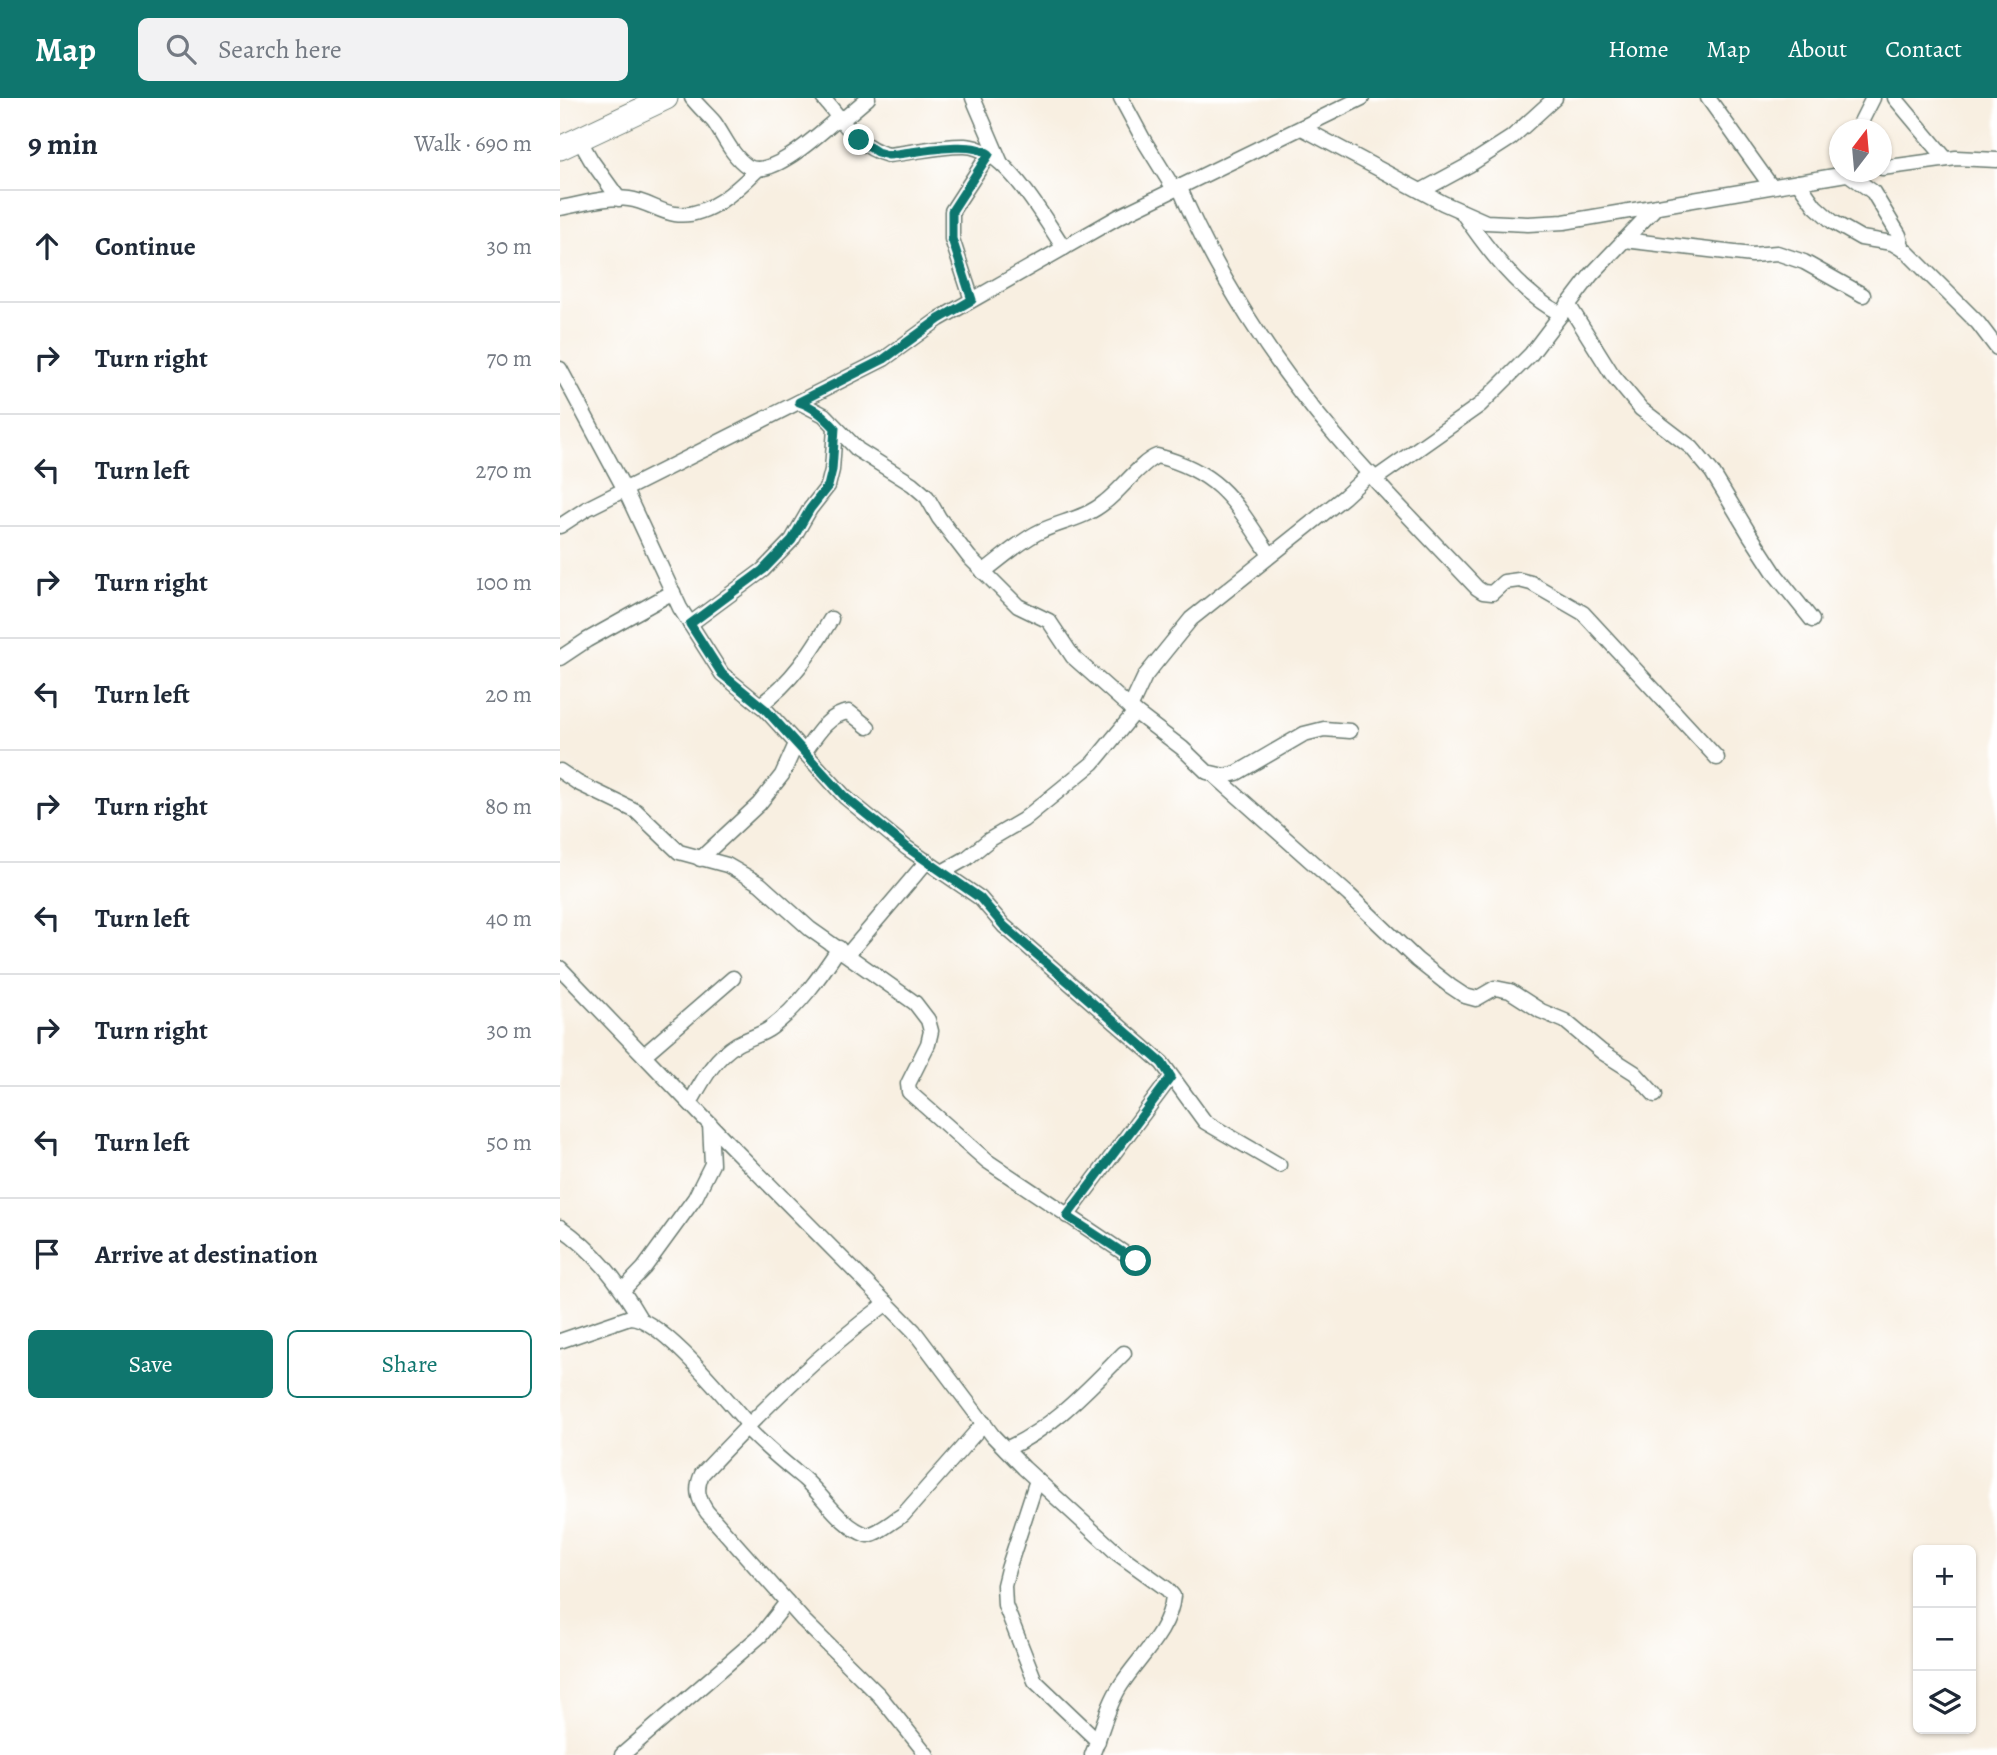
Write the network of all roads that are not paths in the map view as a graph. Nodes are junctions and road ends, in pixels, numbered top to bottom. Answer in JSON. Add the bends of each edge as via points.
{"nodes":[{"id":1,"x":666,"y":98,"type":"edge"},
{"id":2,"x":692,"y":98,"type":"edge"},
{"id":3,"x":823,"y":98,"type":"edge"},
{"id":4,"x":868,"y":98,"type":"edge"},
{"id":5,"x":973,"y":98,"type":"edge"},
{"id":6,"x":1121,"y":98,"type":"edge"},
{"id":7,"x":1362,"y":98,"type":"edge"},
{"id":8,"x":1555,"y":98,"type":"edge"},
{"id":9,"x":1708,"y":98,"type":"edge"},
{"id":10,"x":1872,"y":98,"type":"edge"},
{"id":11,"x":1895,"y":98,"type":"edge"},
{"id":12,"x":1862,"y":119,"type":"edge"},
{"id":13,"x":839,"y":120,"type":"junction"},
{"id":14,"x":1302,"y":128,"type":"junction"},
{"id":15,"x":570,"y":143,"type":"edge"},
{"id":16,"x":995,"y":158,"type":"junction"},
{"id":17,"x":1946,"y":159,"type":"junction"},
{"id":18,"x":1997,"y":160,"type":"edge"},
{"id":19,"x":1892,"y":166,"type":"edge"},
{"id":20,"x":758,"y":169,"type":"junction"},
{"id":21,"x":1829,"y":176,"type":"edge"},
{"id":22,"x":1798,"y":181,"type":"junction"},
{"id":23,"x":1863,"y":182,"type":"edge"},
{"id":24,"x":1770,"y":186,"type":"junction"},
{"id":25,"x":1177,"y":188,"type":"junction"},
{"id":26,"x":1421,"y":191,"type":"junction"},
{"id":27,"x":619,"y":199,"type":"junction"},
{"id":28,"x":1657,"y":206,"type":"junction"},
{"id":29,"x":560,"y":208,"type":"edge"},
{"id":30,"x":1461,"y":211,"type":"junction"},
{"id":31,"x":1624,"y":240,"type":"junction"},
{"id":32,"x":1064,"y":248,"type":"junction"},
{"id":33,"x":1903,"y":250,"type":"junction"},
{"id":34,"x":1863,"y":295,"type":"dead end"},
{"id":35,"x":972,"y":300,"type":"junction"},
{"id":36,"x":1564,"y":309,"type":"junction"},
{"id":37,"x":1997,"y":348,"type":"edge"},
{"id":38,"x":560,"y":369,"type":"edge"},
{"id":39,"x":799,"y":402,"type":"junction"},
{"id":40,"x":835,"y":428,"type":"junction"},
{"id":41,"x":1373,"y":476,"type":"junction"},
{"id":42,"x":625,"y":490,"type":"junction"},
{"id":43,"x":560,"y":526,"type":"edge"},
{"id":44,"x":1270,"y":555,"type":"junction"},
{"id":45,"x":984,"y":572,"type":"junction"},
{"id":46,"x":673,"y":592,"type":"junction"},
{"id":47,"x":831,"y":619,"type":"dead end"},
{"id":48,"x":1812,"y":620,"type":"dead end"},
{"id":49,"x":690,"y":624,"type":"junction"},
{"id":50,"x":560,"y":658,"type":"edge"},
{"id":51,"x":760,"y":705,"type":"junction"},
{"id":52,"x":1133,"y":710,"type":"junction"},
{"id":53,"x":868,"y":727,"type":"dead end"},
{"id":54,"x":1350,"y":731,"type":"dead end"},
{"id":55,"x":800,"y":748,"type":"junction"},
{"id":56,"x":1717,"y":758,"type":"dead end"},
{"id":57,"x":560,"y":771,"type":"edge"},
{"id":58,"x":1214,"y":775,"type":"junction"},
{"id":59,"x":700,"y":859,"type":"junction"},
{"id":60,"x":927,"y":861,"type":"junction"},
{"id":61,"x":944,"y":871,"type":"junction"},
{"id":62,"x":843,"y":951,"type":"junction"},
{"id":63,"x":560,"y":968,"type":"edge"},
{"id":64,"x":733,"y":978,"type":"dead end"},
{"id":65,"x":644,"y":1055,"type":"junction"},
{"id":66,"x":1171,"y":1077,"type":"junction"},
{"id":67,"x":1655,"y":1095,"type":"dead end"},
{"id":68,"x":690,"y":1103,"type":"junction"},
{"id":69,"x":710,"y":1124,"type":"junction"},
{"id":70,"x":1279,"y":1165,"type":"dead end"},
{"id":71,"x":1067,"y":1216,"type":"junction"},
{"id":72,"x":560,"y":1227,"type":"edge"},
{"id":73,"x":1136,"y":1261,"type":"dead end"},
{"id":74,"x":623,"y":1290,"type":"junction"},
{"id":75,"x":887,"y":1303,"type":"junction"},
{"id":76,"x":639,"y":1317,"type":"junction"},
{"id":77,"x":560,"y":1341,"type":"edge"},
{"id":78,"x":1124,"y":1353,"type":"dead end"},
{"id":79,"x":984,"y":1423,"type":"junction"},
{"id":80,"x":747,"y":1426,"type":"junction"},
{"id":81,"x":1006,"y":1449,"type":"junction"},
{"id":82,"x":1037,"y":1480,"type":"junction"},
{"id":83,"x":787,"y":1602,"type":"junction"},
{"id":84,"x":1098,"y":1741,"type":"junction"},
{"id":85,"x":622,"y":1755,"type":"edge"},
{"id":86,"x":927,"y":1755,"type":"edge"},
{"id":87,"x":1092,"y":1755,"type":"edge"}],
"edges":[{"from":1,"to":15,"type":"highway"},
{"from":2,"to":20,"type":"street","via":[[747,167]]},
{"from":3,"to":13,"type":"street"},
{"from":4,"to":13,"type":"street"},
{"from":5,"to":16,"type":"street"},
{"from":6,"to":25,"type":"street"},
{"from":7,"to":14,"type":"street"},
{"from":8,"to":26,"type":"street","via":[[1511,138]]},
{"from":9,"to":24,"type":"street"},
{"from":10,"to":12,"type":"street"},
{"from":11,"to":17,"type":"street"},
{"from":13,"to":16,"type":"street","via":[[859,140],[888,155],[964,146],[982,148]]},
{"from":13,"to":20,"type":"street","via":[[771,168]]},
{"from":14,"to":25,"type":"street"},
{"from":14,"to":26,"type":"street"},
{"from":15,"to":27,"type":"street","via":[[591,160]]},
{"from":16,"to":32,"type":"street"},
{"from":16,"to":35,"type":"street","via":[[952,211],[952,239]]},
{"from":17,"to":18,"type":"street"},
{"from":17,"to":19,"type":"street"},
{"from":20,"to":27,"type":"street","via":[[730,194],[691,215]]},
{"from":21,"to":22,"type":"street"},
{"from":22,"to":24,"type":"street"},
{"from":22,"to":33,"type":"street","via":[[1833,222],[1861,238],[1892,243]]},
{"from":23,"to":33,"type":"street","via":[[1899,235]]},
{"from":24,"to":28,"type":"street"},
{"from":25,"to":32,"type":"street"},
{"from":25,"to":41,"type":"street","via":[[1205,244],[1282,368]]},
{"from":26,"to":30,"type":"street"},
{"from":27,"to":29,"type":"street"},
{"from":28,"to":30,"type":"street","via":[[1528,224],[1486,222]]},
{"from":28,"to":31,"type":"street"},
{"from":30,"to":36,"type":"street","via":[[1500,262],[1548,307]]},
{"from":31,"to":34,"type":"street","via":[[1752,255],[1777,253],[1804,262]]},
{"from":31,"to":36,"type":"street"},
{"from":32,"to":35,"type":"street"},
{"from":33,"to":37,"type":"street","via":[[1978,323]]},
{"from":35,"to":39,"type":"street","via":[[884,359]]},
{"from":36,"to":41,"type":"street","via":[[1531,354],[1480,405]]},
{"from":36,"to":48,"type":"street","via":[[1641,408],[1692,448],[1712,472],[1770,565]]},
{"from":38,"to":42,"type":"street"},
{"from":39,"to":40,"type":"street","via":[[824,415]]},
{"from":39,"to":42,"type":"street"},
{"from":40,"to":45,"type":"street","via":[[858,450],[927,497]]},
{"from":40,"to":49,"type":"street","via":[[828,486],[792,540],[763,570]]},
{"from":41,"to":44,"type":"street"},
{"from":41,"to":56,"type":"street","via":[[1483,592],[1492,593],[1504,582],[1519,580],[1583,613]]},
{"from":42,"to":43,"type":"street"},
{"from":42,"to":46,"type":"street"},
{"from":44,"to":45,"type":"street","via":[[1233,499],[1213,481],[1157,456],[1104,503],[1083,516],[1037,532]]},
{"from":44,"to":52,"type":"street","via":[[1191,619],[1145,676]]},
{"from":45,"to":52,"type":"street","via":[[1018,606],[1049,621],[1073,657]]},
{"from":46,"to":49,"type":"street"},
{"from":46,"to":50,"type":"street"},
{"from":47,"to":51,"type":"street","via":[[796,672]]},
{"from":49,"to":51,"type":"street","via":[[722,674]]},
{"from":51,"to":55,"type":"street"},
{"from":52,"to":58,"type":"street"},
{"from":52,"to":61,"type":"street","via":[[1093,764],[1023,820]]},
{"from":53,"to":55,"type":"street","via":[[849,712],[842,713]]},
{"from":54,"to":58,"type":"street","via":[[1324,729],[1304,734],[1237,773]]},
{"from":55,"to":59,"type":"street","via":[[759,804]]},
{"from":55,"to":60,"type":"street","via":[[845,797]]},
{"from":57,"to":59,"type":"street","via":[[636,811],[679,852]]},
{"from":58,"to":67,"type":"street","via":[[1450,986],[1476,999],[1495,988],[1510,991],[1565,1021],[1635,1073]]},
{"from":59,"to":62,"type":"street","via":[[727,865],[760,884],[794,916]]},
{"from":60,"to":61,"type":"street"},
{"from":60,"to":62,"type":"street"},
{"from":61,"to":66,"type":"street","via":[[980,898],[1004,926],[1162,1063]]},
{"from":62,"to":68,"type":"street","via":[[769,1030],[722,1055]]},
{"from":62,"to":71,"type":"street","via":[[915,1003],[929,1020],[928,1044],[908,1084],[909,1092],[987,1160]]},
{"from":63,"to":65,"type":"street"},
{"from":64,"to":65,"type":"street"},
{"from":65,"to":68,"type":"street"},
{"from":66,"to":70,"type":"street","via":[[1205,1122]]},
{"from":66,"to":71,"type":"street"},
{"from":68,"to":69,"type":"street"},
{"from":69,"to":74,"type":"street","via":[[712,1164],[695,1198]]},
{"from":69,"to":75,"type":"street"},
{"from":71,"to":73,"type":"street"},
{"from":72,"to":74,"type":"street","via":[[596,1255]]},
{"from":74,"to":76,"type":"street"},
{"from":75,"to":79,"type":"street"},
{"from":75,"to":80,"type":"street"},
{"from":76,"to":77,"type":"street"},
{"from":76,"to":80,"type":"street","via":[[679,1349]]},
{"from":78,"to":81,"type":"street","via":[[1052,1421]]},
{"from":79,"to":80,"type":"street","via":[[903,1515],[867,1535],[846,1522]]},
{"from":79,"to":81,"type":"street"},
{"from":80,"to":83,"type":"street","via":[[702,1474],[700,1503]]},
{"from":81,"to":82,"type":"street"},
{"from":82,"to":84,"type":"street","via":[[1006,1577],[1005,1605],[1035,1681]]},
{"from":82,"to":84,"type":"street","via":[[1117,1553],[1173,1596],[1161,1629],[1109,1708]]},
{"from":83,"to":85,"type":"street","via":[[761,1634]]},
{"from":83,"to":86,"type":"street","via":[[879,1695]]},
{"from":84,"to":87,"type":"street"}]}
